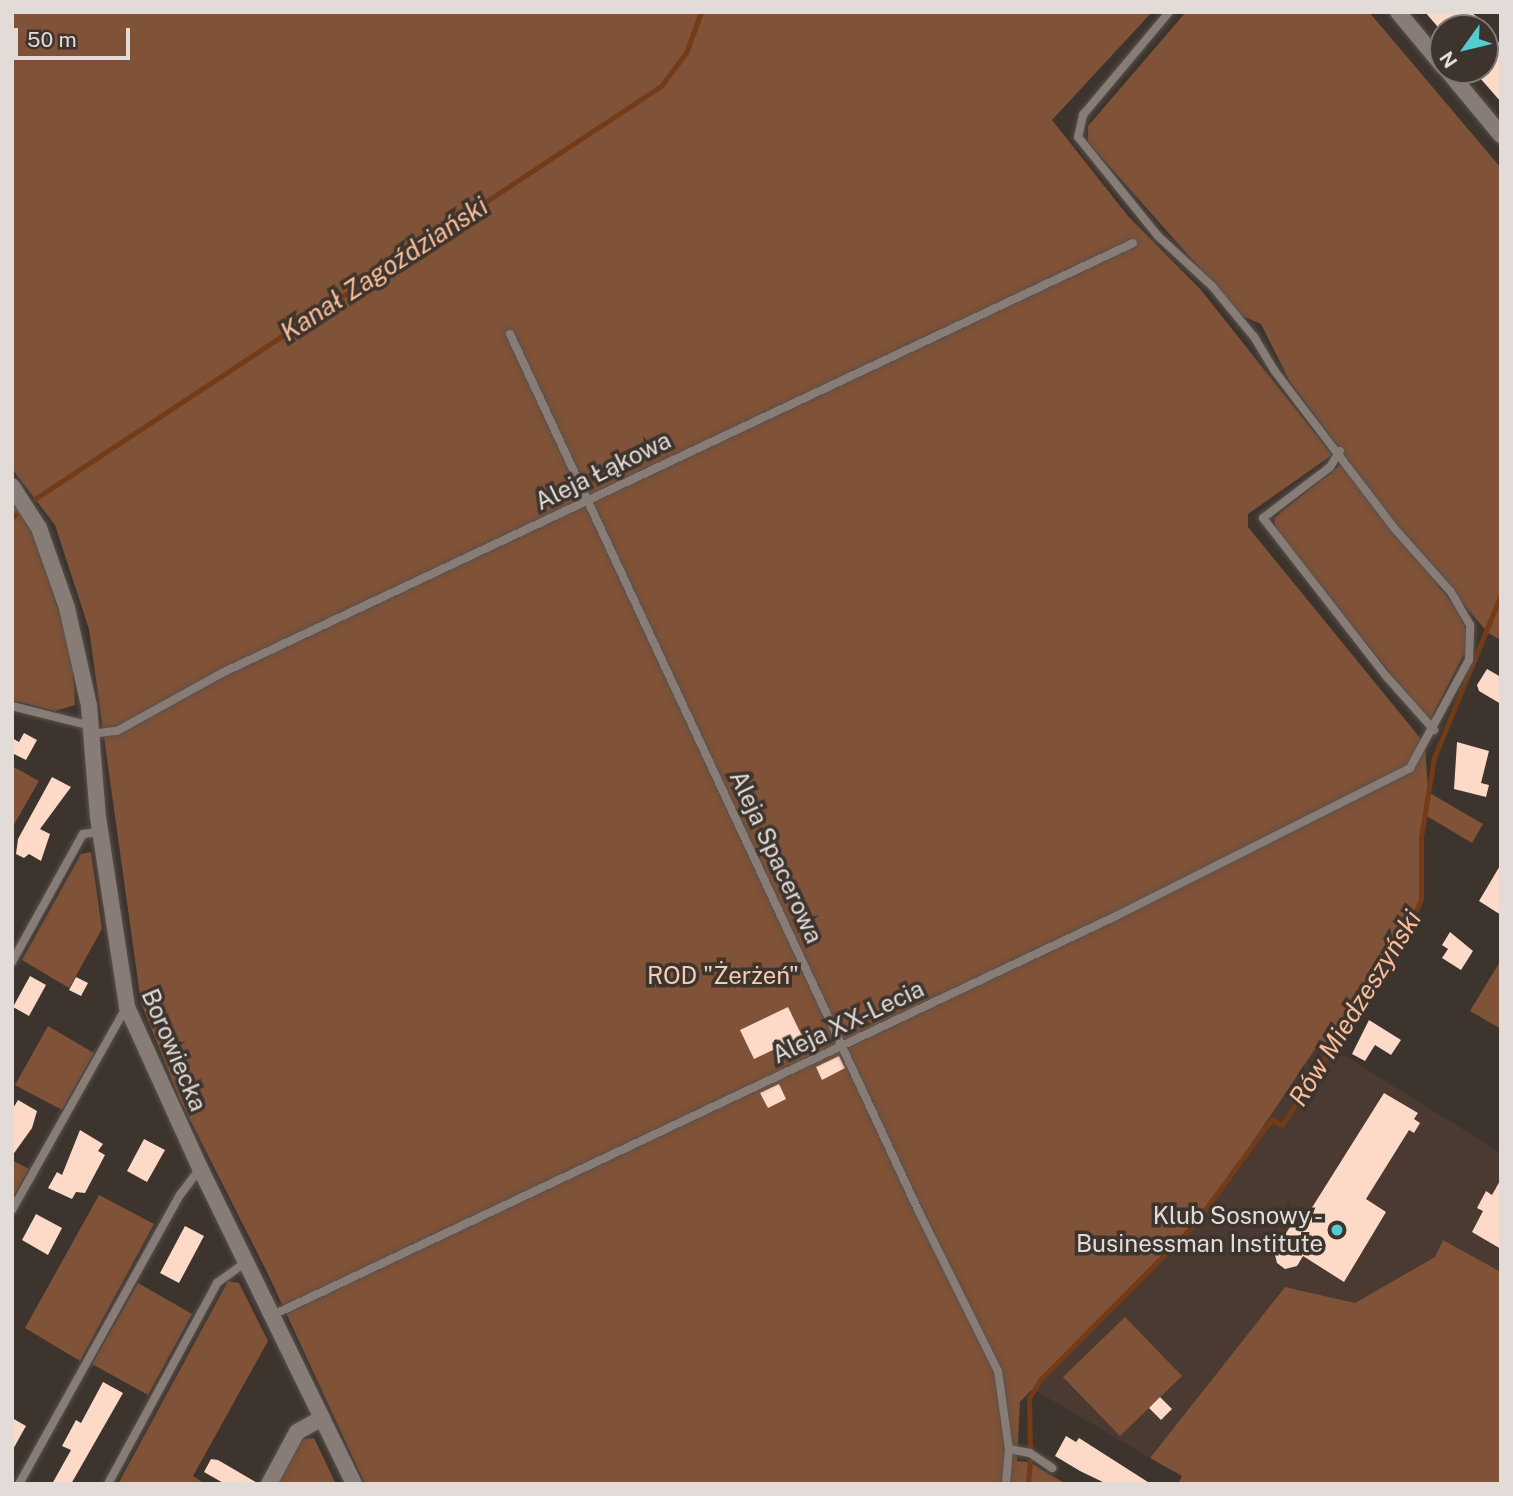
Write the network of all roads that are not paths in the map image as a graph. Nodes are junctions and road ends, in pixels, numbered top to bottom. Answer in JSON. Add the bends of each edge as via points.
{"nodes":[{"id":1,"x":1169,"y":12,"type":"edge"},
{"id":2,"x":1398,"y":12,"type":"edge"},
{"id":3,"x":1429,"y":49,"type":"edge"},
{"id":4,"x":1459,"y":84,"type":"edge"},
{"id":5,"x":1501,"y":135,"type":"edge"},
{"id":6,"x":1133,"y":243,"type":"dead end"},
{"id":7,"x":510,"y":334,"type":"dead end"},
{"id":8,"x":1340,"y":451,"type":"junction"},
{"id":9,"x":12,"y":486,"type":"edge"},
{"id":10,"x":588,"y":499,"type":"junction"},
{"id":11,"x":12,"y":706,"type":"edge"},
{"id":12,"x":91,"y":730,"type":"junction"},
{"id":13,"x":1434,"y":730,"type":"junction"},
{"id":14,"x":100,"y":832,"type":"junction"},
{"id":15,"x":12,"y":962,"type":"edge"},
{"id":16,"x":127,"y":1007,"type":"junction"},
{"id":17,"x":842,"y":1046,"type":"junction"},
{"id":18,"x":200,"y":1168,"type":"junction"},
{"id":19,"x":12,"y":1210,"type":"edge"},
{"id":20,"x":247,"y":1261,"type":"junction"},
{"id":21,"x":273,"y":1315,"type":"junction"},
{"id":22,"x":322,"y":1418,"type":"junction"},
{"id":23,"x":1009,"y":1449,"type":"junction"},
{"id":24,"x":1052,"y":1468,"type":"dead end"},
{"id":25,"x":19,"y":1484,"type":"edge"},
{"id":26,"x":108,"y":1484,"type":"edge"},
{"id":27,"x":269,"y":1484,"type":"edge"},
{"id":28,"x":354,"y":1484,"type":"edge"},
{"id":29,"x":1006,"y":1484,"type":"edge"}],
"edges":[{"from":1,"to":8,"type":"lane","name":"Aleja XX-Lecia","via":[[1080,123],[1078,137],[1157,236],[1212,286]]},
{"from":2,"to":3,"type":"street"},
{"from":4,"to":5,"type":"street"},
{"from":6,"to":10,"type":"lane","name":"Aleja Łąkowa"},
{"from":7,"to":10,"type":"lane","name":"Aleja Spacerowa"},
{"from":8,"to":13,"type":"lane","name":"Aleja XX-Lecia","via":[[1395,529],[1450,591],[1470,625],[1469,660]]},
{"from":8,"to":13,"type":"lane","via":[[1330,467],[1263,518]]},
{"from":9,"to":12,"type":"street","name":"Borowiecka","via":[[39,528],[68,608]]},
{"from":10,"to":12,"type":"lane","name":"Aleja Łąkowa","via":[[224,671],[117,731]]},
{"from":10,"to":17,"type":"lane","name":"Aleja Spacerowa"},
{"from":11,"to":12,"type":"lane"},
{"from":12,"to":14,"type":"street","name":"Borowiecka"},
{"from":13,"to":17,"type":"lane","name":"Aleja XX-Lecia","via":[[1410,768],[1331,811]]},
{"from":14,"to":15,"type":"lane","via":[[83,834]]},
{"from":14,"to":16,"type":"street","name":"Borowiecka"},
{"from":16,"to":18,"type":"street","name":"Borowiecka"},
{"from":16,"to":19,"type":"lane"},
{"from":17,"to":21,"type":"lane","name":"Aleja XX-Lecia"},
{"from":17,"to":23,"type":"lane","name":"Aleja Spacerowa","via":[[998,1371]]},
{"from":18,"to":20,"type":"street","name":"Borowiecka"},
{"from":18,"to":25,"type":"lane","via":[[180,1195]]},
{"from":20,"to":21,"type":"street","name":"Borowiecka"},
{"from":20,"to":26,"type":"lane","via":[[217,1283]]},
{"from":21,"to":22,"type":"street","name":"Borowiecka"},
{"from":22,"to":27,"type":"street","via":[[297,1432]]},
{"from":22,"to":28,"type":"street","name":"Borowiecka"},
{"from":23,"to":24,"type":"lane","via":[[1030,1453]]},
{"from":23,"to":29,"type":"lane","name":"Aleja Spacerowa"}]}
